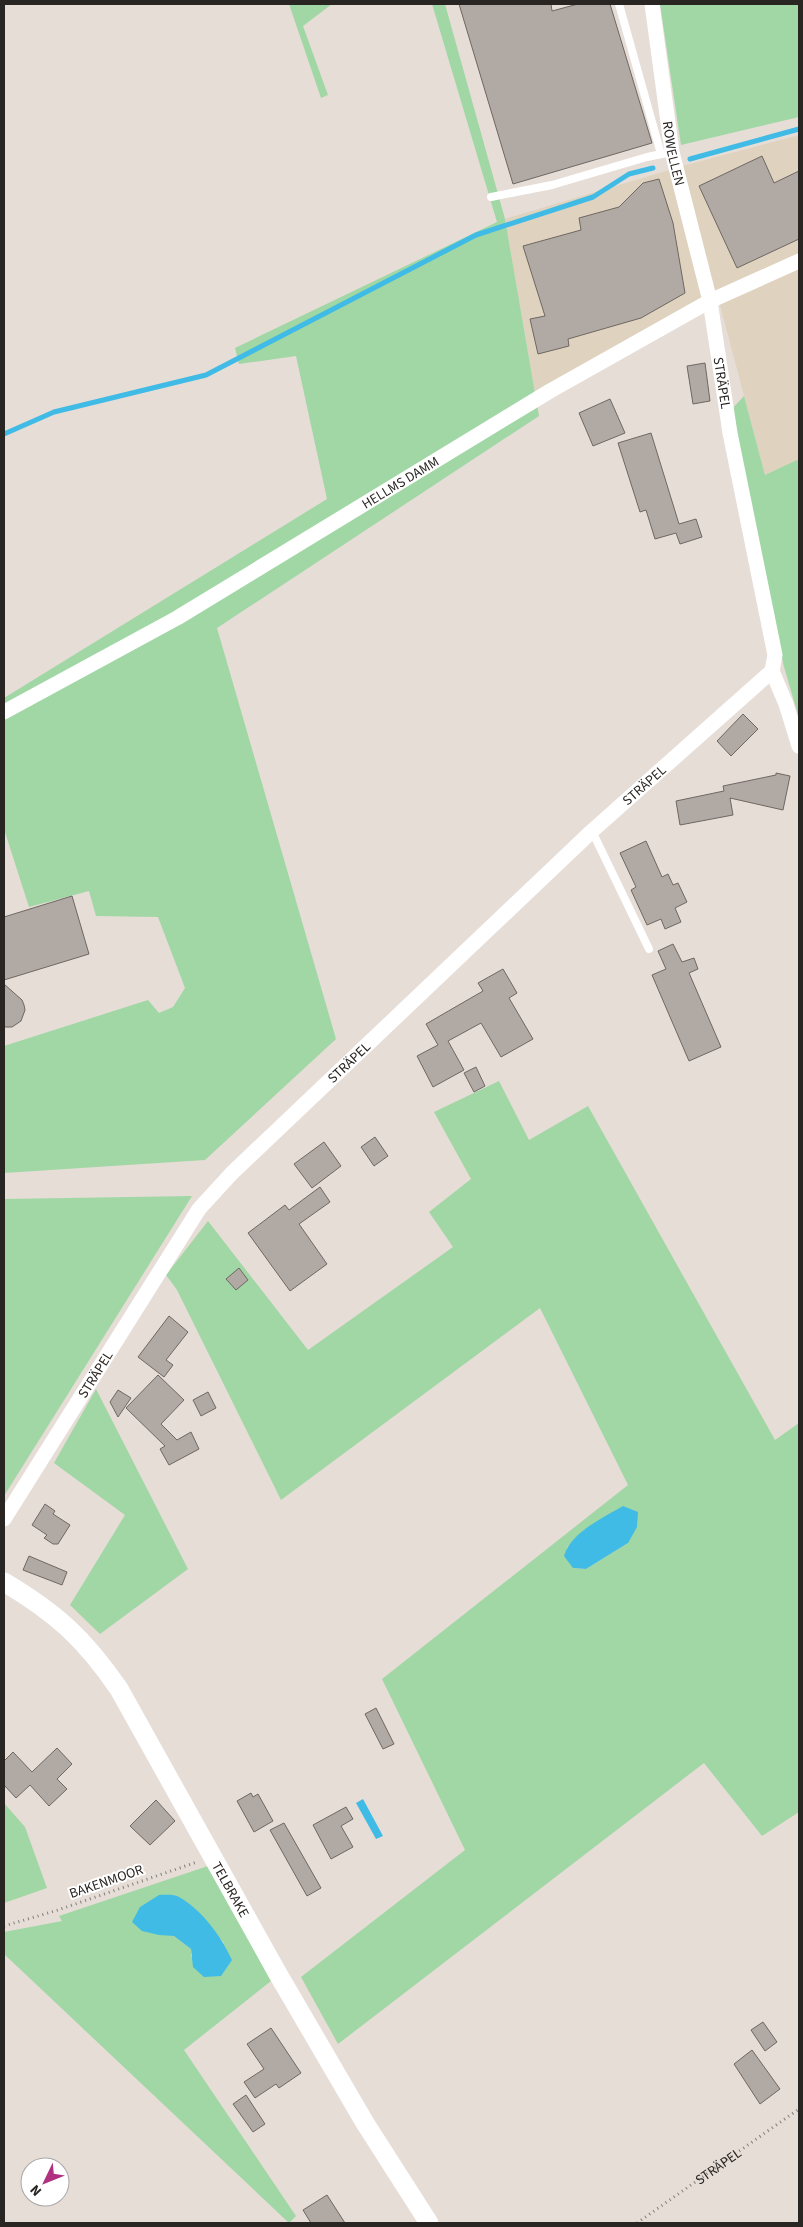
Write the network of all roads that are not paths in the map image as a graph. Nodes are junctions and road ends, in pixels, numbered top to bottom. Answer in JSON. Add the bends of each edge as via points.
{"nodes":[{"id":1,"x":619,"y":4,"type":"edge"},
{"id":2,"x":652,"y":4,"type":"edge"},
{"id":3,"x":666,"y":153,"type":"junction"},
{"id":4,"x":491,"y":197,"type":"dead end"},
{"id":5,"x":799,"y":261,"type":"edge"},
{"id":6,"x":710,"y":301,"type":"junction"},
{"id":7,"x":772,"y":671,"type":"junction"},
{"id":8,"x":4,"y":712,"type":"edge"},
{"id":9,"x":799,"y":746,"type":"edge"},
{"id":10,"x":592,"y":831,"type":"junction"},
{"id":11,"x":649,"y":949,"type":"dead end"},
{"id":12,"x":4,"y":1519,"type":"edge"},
{"id":13,"x":4,"y":1582,"type":"edge"},
{"id":14,"x":428,"y":2223,"type":"edge"}],
"edges":[{"from":1,"to":3,"type":"lane"},
{"from":2,"to":3,"type":"street","name":"ROWELLEN"},
{"from":3,"to":4,"type":"lane","via":[[552,185]]},
{"from":3,"to":6,"type":"street","name":"ROWELLEN"},
{"from":5,"to":6,"type":"street","name":"HELLMS DAMM"},
{"from":6,"to":7,"type":"street","name":"STRÄPEL","via":[[730,433],[775,655]]},
{"from":6,"to":8,"type":"street","name":"HELLMS DAMM","via":[[550,391],[177,618]]},
{"from":7,"to":9,"type":"street","name":"STRÄPEL"},
{"from":7,"to":10,"type":"street","name":"STRÄPEL"},
{"from":10,"to":11,"type":"lane"},
{"from":10,"to":12,"type":"street","name":"STRÄPEL","via":[[232,1173],[199,1210]]},
{"from":13,"to":14,"type":"street","name":"TELBRAKE","via":[[47,1609],[102,1663],[292,1999]]}]}
